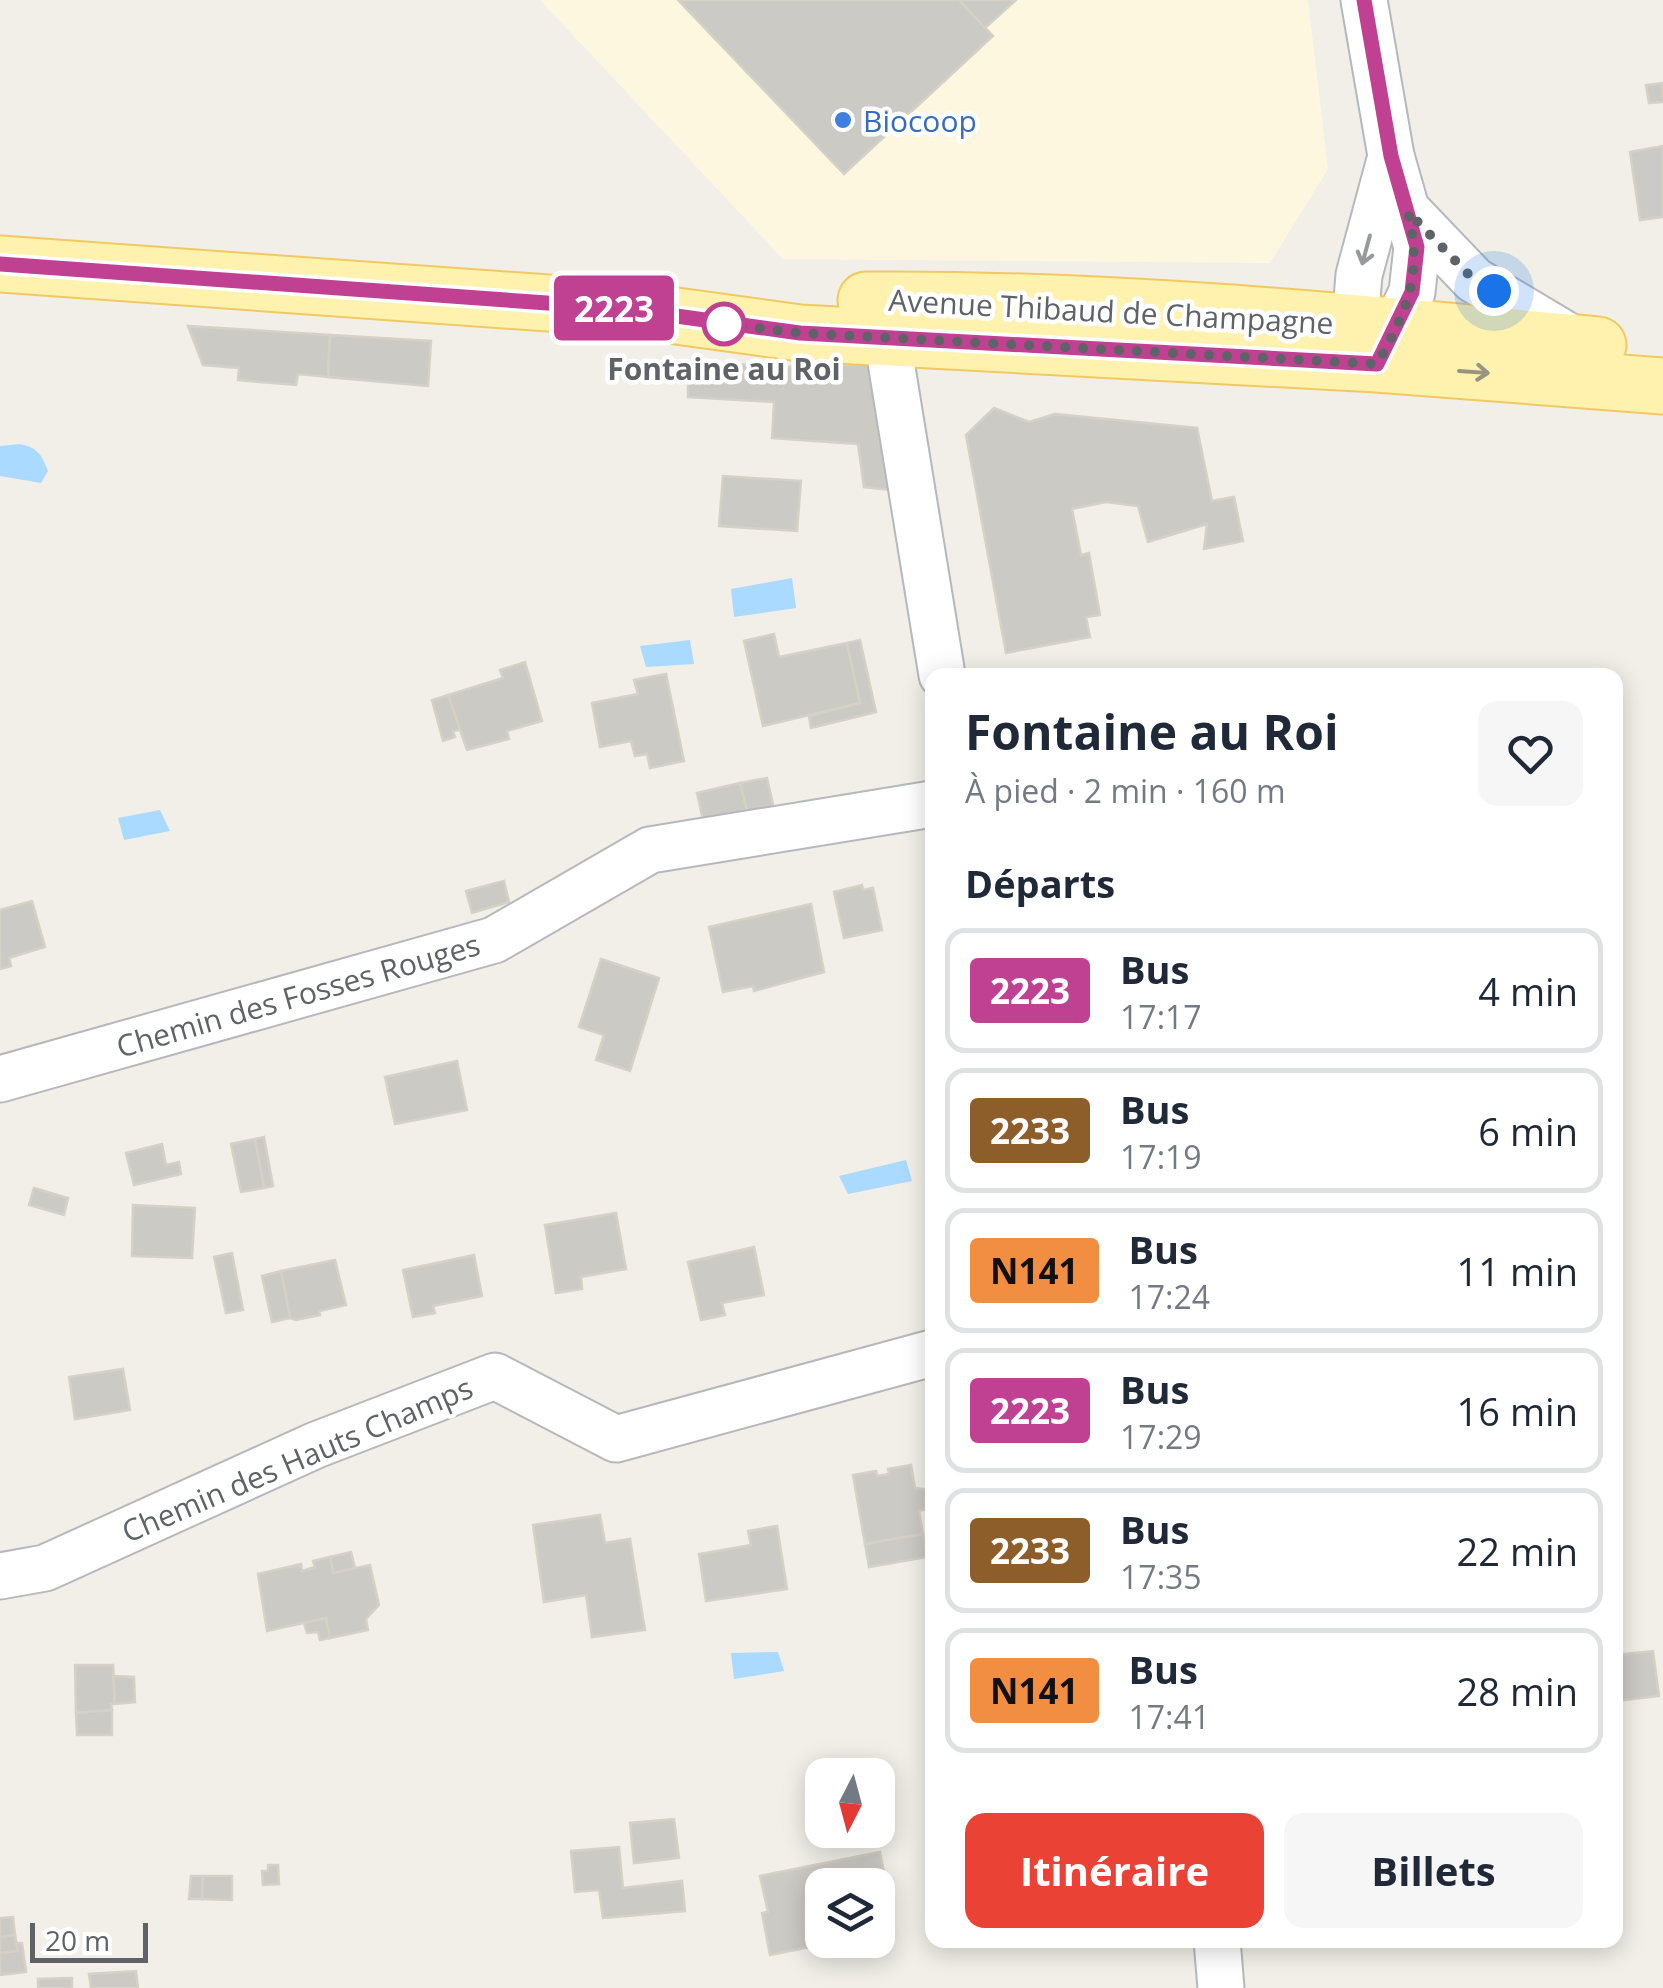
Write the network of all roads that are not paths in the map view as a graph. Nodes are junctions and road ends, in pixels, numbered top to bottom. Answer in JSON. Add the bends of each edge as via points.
{"nodes":[{"id":1,"x":1364,"y":0,"type":"edge"},
{"id":2,"x":1391,"y":156,"type":"junction"},
{"id":3,"x":1408,"y":212,"type":"junction"},
{"id":4,"x":0,"y":264,"type":"edge"},
{"id":5,"x":891,"y":318,"type":"junction"},
{"id":6,"x":1376,"y":337,"type":"junction"},
{"id":7,"x":1580,"y":343,"type":"junction"},
{"id":8,"x":1663,"y":351,"type":"edge"},
{"id":9,"x":1663,"y":386,"type":"edge"},
{"id":10,"x":941,"y":668,"type":"edge"},
{"id":11,"x":925,"y":805,"type":"edge"},
{"id":12,"x":0,"y":1079,"type":"edge"},
{"id":13,"x":925,"y":1355,"type":"edge"},
{"id":14,"x":0,"y":1576,"type":"edge"}],
"edges":[{"from":1,"to":2,"type":"street"},
{"from":2,"to":3,"type":"street"},
{"from":2,"to":6,"type":"street","one_way":true,"via":[[1359,275]]},
{"from":3,"to":6,"type":"street","via":[[1417,247],[1412,292]]},
{"from":3,"to":7,"type":"street","via":[[1474,280]]},
{"from":4,"to":5,"type":"main road","name":"Avenue Thibaud de Champagne","via":[[618,308],[800,333]]},
{"from":5,"to":6,"type":"main road","name":"Avenue Thibaud de Champagne"},
{"from":5,"to":10,"type":"street","via":[[892,362]]},
{"from":6,"to":7,"type":"main road","name":"Avenue Thibaud de Champagne"},
{"from":6,"to":9,"type":"main road","name":"Avenue Thibaud de Champagne","one_way":true},
{"from":7,"to":8,"type":"main road","name":"Avenue Thibaud de Champagne"},
{"from":11,"to":12,"type":"street","name":"Chemin des Fosses Rouges","via":[[650,850],[494,940]]},
{"from":13,"to":14,"type":"street","name":"Chemin des Hauts Champs","via":[[616,1439],[495,1376],[316,1444],[44,1568]]}]}
